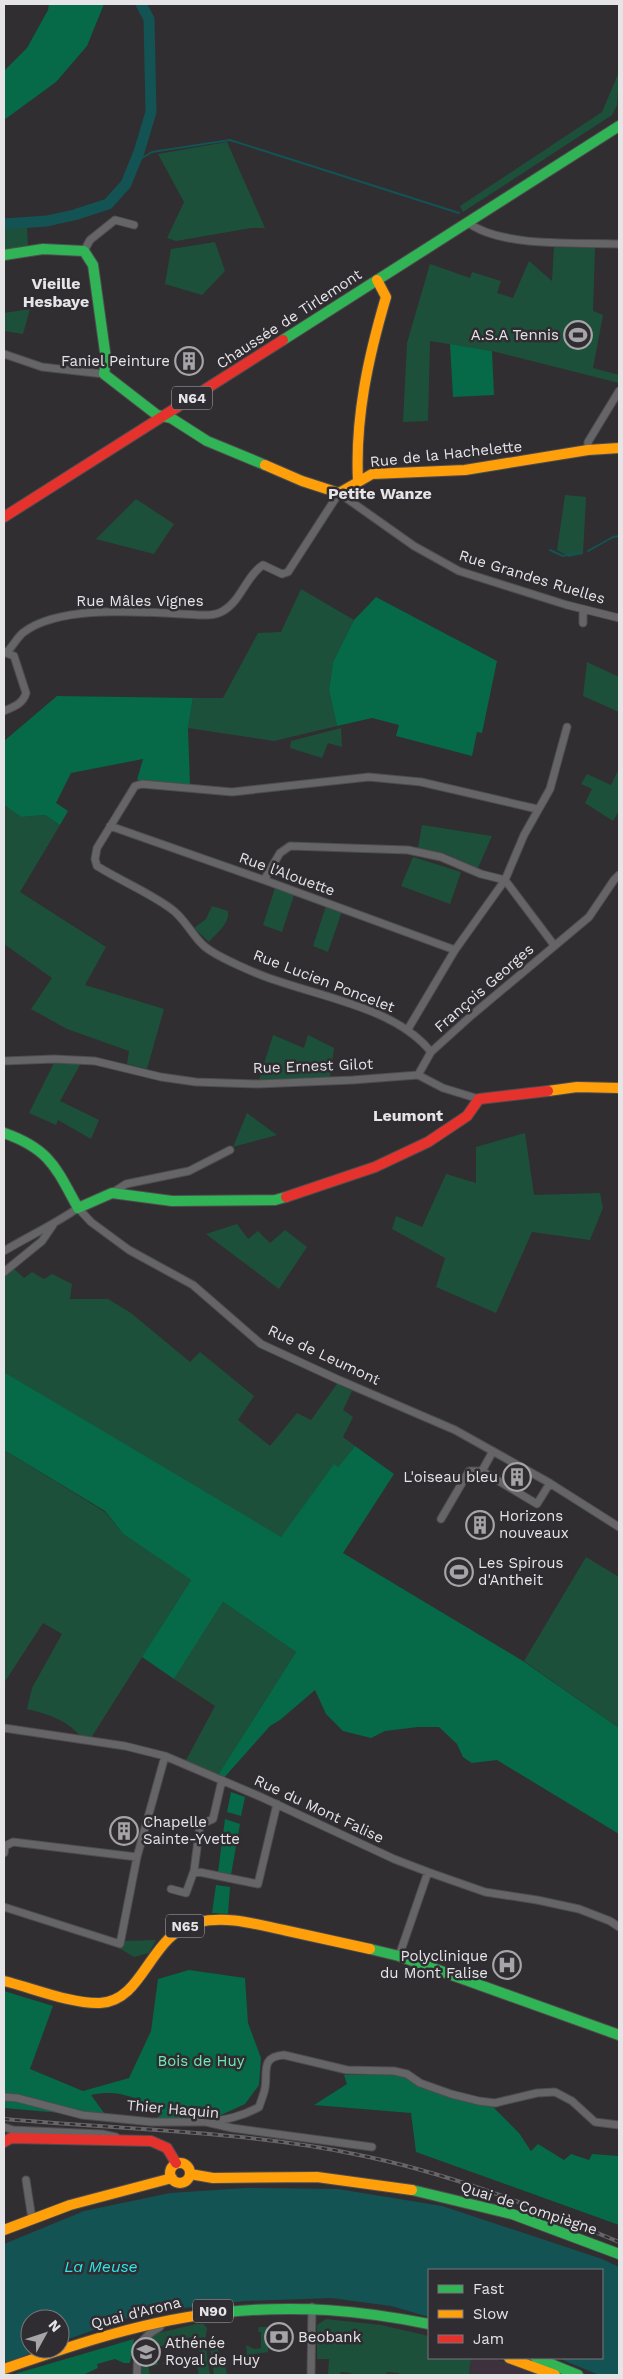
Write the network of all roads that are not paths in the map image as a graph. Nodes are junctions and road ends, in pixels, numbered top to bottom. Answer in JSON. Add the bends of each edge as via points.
{"nodes":[{"id":1,"x":619,"y":114,"type":"edge"},
{"id":2,"x":619,"y":126,"type":"edge"},
{"id":3,"x":589,"y":145,"type":"junction"},
{"id":4,"x":467,"y":222,"type":"junction"},
{"id":5,"x":134,"y":225,"type":"dead end"},
{"id":6,"x":619,"y":244,"type":"edge"},
{"id":7,"x":84,"y":251,"type":"junction"},
{"id":8,"x":4,"y":255,"type":"edge"},
{"id":9,"x":377,"y":280,"type":"junction"},
{"id":10,"x":4,"y":354,"type":"edge"},
{"id":11,"x":104,"y":374,"type":"junction"},
{"id":12,"x":619,"y":391,"type":"edge"},
{"id":13,"x":162,"y":416,"type":"junction"},
{"id":14,"x":619,"y":448,"type":"edge"},
{"id":15,"x":588,"y":450,"type":"junction"},
{"id":16,"x":358,"y":481,"type":"junction"},
{"id":17,"x":339,"y":493,"type":"junction"},
{"id":18,"x":4,"y":517,"type":"edge"},
{"id":19,"x":583,"y":609,"type":"junction"},
{"id":20,"x":619,"y":618,"type":"edge"},
{"id":21,"x":584,"y":623,"type":"dead end"},
{"id":22,"x":6,"y":652,"type":"edge"},
{"id":23,"x":4,"y":711,"type":"edge"},
{"id":24,"x":567,"y":727,"type":"dead end"},
{"id":25,"x":537,"y":809,"type":"junction"},
{"id":26,"x":110,"y":826,"type":"junction"},
{"id":27,"x":619,"y":875,"type":"edge"},
{"id":28,"x":264,"y":880,"type":"junction"},
{"id":29,"x":505,"y":880,"type":"junction"},
{"id":30,"x":554,"y":945,"type":"junction"},
{"id":31,"x":455,"y":950,"type":"junction"},
{"id":32,"x":408,"y":1028,"type":"junction"},
{"id":33,"x":431,"y":1052,"type":"junction"},
{"id":34,"x":4,"y":1061,"type":"edge"},
{"id":35,"x":418,"y":1075,"type":"junction"},
{"id":36,"x":619,"y":1088,"type":"edge"},
{"id":37,"x":479,"y":1099,"type":"junction"},
{"id":38,"x":4,"y":1133,"type":"edge"},
{"id":39,"x":230,"y":1150,"type":"dead end"},
{"id":40,"x":112,"y":1193,"type":"junction"},
{"id":41,"x":78,"y":1208,"type":"junction"},
{"id":42,"x":53,"y":1225,"type":"junction"},
{"id":43,"x":4,"y":1251,"type":"edge"},
{"id":44,"x":4,"y":1272,"type":"edge"},
{"id":45,"x":493,"y":1451,"type":"junction"},
{"id":46,"x":482,"y":1471,"type":"junction"},
{"id":47,"x":550,"y":1483,"type":"junction"},
{"id":48,"x":441,"y":1519,"type":"dead end"},
{"id":49,"x":619,"y":1527,"type":"edge"},
{"id":50,"x":4,"y":1728,"type":"edge"},
{"id":51,"x":165,"y":1756,"type":"junction"},
{"id":52,"x":222,"y":1780,"type":"junction"},
{"id":53,"x":276,"y":1804,"type":"junction"},
{"id":54,"x":4,"y":1853,"type":"edge"},
{"id":55,"x":137,"y":1857,"type":"junction"},
{"id":56,"x":194,"y":1871,"type":"junction"},
{"id":57,"x":428,"y":1872,"type":"junction"},
{"id":58,"x":171,"y":1889,"type":"dead end"},
{"id":59,"x":4,"y":1908,"type":"edge"},
{"id":60,"x":619,"y":1927,"type":"edge"},
{"id":61,"x":399,"y":1956,"type":"junction"},
{"id":62,"x":4,"y":1981,"type":"edge"},
{"id":63,"x":619,"y":2035,"type":"edge"},
{"id":64,"x":4,"y":2097,"type":"edge"},
{"id":65,"x":206,"y":2122,"type":"junction"},
{"id":66,"x":619,"y":2125,"type":"edge"},
{"id":67,"x":4,"y":2127,"type":"edge"},
{"id":68,"x":8,"y":2137,"type":"edge"},
{"id":69,"x":372,"y":2147,"type":"dead end"},
{"id":70,"x":176,"y":2164,"type":"junction"},
{"id":71,"x":190,"y":2174,"type":"junction"},
{"id":72,"x":172,"y":2178,"type":"junction"},
{"id":73,"x":26,"y":2180,"type":"dead end"},
{"id":74,"x":32,"y":2219,"type":"junction"},
{"id":75,"x":4,"y":2230,"type":"edge"},
{"id":76,"x":619,"y":2254,"type":"edge"},
{"id":77,"x":312,"y":2310,"type":"junction"},
{"id":78,"x":428,"y":2324,"type":"edge"},
{"id":79,"x":160,"y":2327,"type":"junction"},
{"id":80,"x":428,"y":2332,"type":"edge"},
{"id":81,"x":512,"y":2359,"type":"edge"},
{"id":82,"x":538,"y":2359,"type":"edge"},
{"id":83,"x":4,"y":2369,"type":"edge"},
{"id":84,"x":6,"y":2375,"type":"edge"},
{"id":85,"x":137,"y":2375,"type":"edge"},
{"id":86,"x":311,"y":2375,"type":"edge"},
{"id":87,"x":555,"y":2375,"type":"edge"},
{"id":88,"x":578,"y":2375,"type":"edge"}],
"edges":[{"from":1,"to":3,"type":"main road","name":"Chaussée de Tirlemont","number":"N64"},
{"from":2,"to":3,"type":"main road","name":"Chaussée de Tirlemont","number":"N64"},
{"from":3,"to":4,"type":"main road","name":"Chaussée de Tirlemont","number":"N64"},
{"from":4,"to":6,"type":"street","via":[[476,229],[522,241]]},
{"from":4,"to":9,"type":"main road","name":"Chaussée de Tirlemont","number":"N64"},
{"from":5,"to":7,"type":"street","via":[[115,220],[90,240]]},
{"from":7,"to":8,"type":"main road","via":[[42,250]]},
{"from":7,"to":11,"type":"main road","via":[[93,265],[106,359]]},
{"from":9,"to":13,"type":"main road","name":"Chaussée de Tirlemont","number":"N64"},
{"from":9,"to":16,"type":"main road","via":[[386,298],[366,370]]},
{"from":10,"to":11,"type":"street","via":[[42,368]]},
{"from":11,"to":13,"type":"main road"},
{"from":12,"to":15,"type":"street","via":[[588,442]]},
{"from":13,"to":17,"type":"main road","via":[[171,418],[207,441]]},
{"from":13,"to":18,"type":"main road","name":"Chaussée de Tirlemont","number":"N64"},
{"from":14,"to":15,"type":"main road","name":"Rue de la Hachelette"},
{"from":15,"to":16,"type":"main road","name":"Rue de la Hachelette","via":[[465,470],[372,474]]},
{"from":16,"to":17,"type":"main road","name":"Rue de la Hachelette"},
{"from":17,"to":19,"type":"street","name":"Rue Grandes Ruelles","via":[[414,546],[459,571]]},
{"from":17,"to":22,"type":"street","name":"Rue Mâles Vignes","via":[[288,572],[282,574],[263,565],[223,612],[210,615],[141,612],[66,615],[46,620],[23,632]]},
{"from":19,"to":20,"type":"street","name":"Rue Grandes Ruelles"},
{"from":19,"to":21,"type":"street"},
{"from":22,"to":23,"type":"street","name":"Rue Mâles Vignes","via":[[14,656],[26,692],[18,705]]},
{"from":24,"to":25,"type":"street","via":[[550,789]]},
{"from":25,"to":26,"type":"street","name":"Rue Lucien Poncelet","via":[[421,782],[369,777],[232,792],[142,784],[135,786]]},
{"from":25,"to":29,"type":"street"},
{"from":26,"to":28,"type":"street","name":"Rue l'Alouette"},
{"from":26,"to":32,"type":"street","name":"Rue Lucien Poncelet","via":[[97,848],[94,859],[97,866],[172,909],[212,953],[276,981],[332,998]]},
{"from":27,"to":30,"type":"street","name":"François Georges","via":[[588,917]]},
{"from":28,"to":29,"type":"street","via":[[280,853],[290,846],[408,850],[441,857]]},
{"from":28,"to":31,"type":"street","name":"Rue l'Alouette"},
{"from":29,"to":30,"type":"street"},
{"from":29,"to":31,"type":"street"},
{"from":30,"to":33,"type":"street","name":"François Georges"},
{"from":31,"to":32,"type":"street"},
{"from":32,"to":33,"type":"street","name":"Rue Lucien Poncelet"},
{"from":33,"to":35,"type":"street","name":"François Georges"},
{"from":34,"to":35,"type":"street","name":"Rue Ernest Gilot","via":[[95,1060],[160,1077],[196,1082],[258,1084]]},
{"from":35,"to":37,"type":"street","via":[[443,1088]]},
{"from":36,"to":37,"type":"main road","via":[[577,1087]]},
{"from":37,"to":40,"type":"main road","via":[[467,1116],[428,1142],[375,1167],[275,1200],[172,1201]]},
{"from":38,"to":41,"type":"main road","name":"Rue de Leumont","via":[[32,1143],[45,1153],[57,1168]]},
{"from":39,"to":40,"type":"street","via":[[189,1171],[126,1184]]},
{"from":40,"to":41,"type":"main road"},
{"from":41,"to":42,"type":"street"},
{"from":41,"to":45,"type":"street","name":"Rue de Leumont","via":[[91,1222],[129,1250],[194,1285],[261,1344],[455,1430]]},
{"from":42,"to":43,"type":"street"},
{"from":42,"to":44,"type":"street","via":[[42,1241]]},
{"from":45,"to":46,"type":"street"},
{"from":45,"to":47,"type":"street","name":"Rue de Leumont"},
{"from":46,"to":47,"type":"street","via":[[537,1504]]},
{"from":46,"to":48,"type":"street","via":[[470,1471]]},
{"from":47,"to":49,"type":"street","name":"Rue de Leumont"},
{"from":50,"to":51,"type":"street","name":"Rue du Mont Falise","via":[[125,1746]]},
{"from":51,"to":52,"type":"street","name":"Rue du Mont Falise"},
{"from":51,"to":55,"type":"street"},
{"from":52,"to":53,"type":"street","name":"Rue du Mont Falise"},
{"from":52,"to":56,"type":"street","via":[[213,1819],[200,1824]]},
{"from":53,"to":56,"type":"street","via":[[258,1884]]},
{"from":53,"to":57,"type":"street","name":"Rue du Mont Falise"},
{"from":54,"to":55,"type":"street","via":[[5,1846],[13,1842]]},
{"from":55,"to":59,"type":"street","via":[[120,1944]]},
{"from":56,"to":58,"type":"street","via":[[186,1893]]},
{"from":57,"to":60,"type":"street","name":"Rue du Mont Falise","via":[[485,1892],[579,1909]]},
{"from":57,"to":61,"type":"street"},
{"from":61,"to":62,"type":"main road","number":"N65","via":[[219,1918],[176,1931],[163,1943],[129,1991],[105,2004],[87,2004]]},
{"from":61,"to":63,"type":"main road","number":"N65"},
{"from":64,"to":65,"type":"street","name":"Thier Haquin","via":[[82,2115],[152,2122]]},
{"from":65,"to":66,"type":"street","via":[[243,2116],[258,2108],[266,2088],[268,2062],[275,2055],[284,2055],[347,2070],[394,2070],[451,2094],[495,2103],[555,2092],[572,2101],[595,2122]]},
{"from":65,"to":69,"type":"street","name":"Thier Haquin"},
{"from":67,"to":68,"type":"street"},
{"from":68,"to":70,"type":"main road","via":[[162,2144],[172,2152]]},
{"from":70,"to":71,"type":"main road","via":[[184,2163]]},
{"from":70,"to":72,"type":"main road","via":[[170,2170]]},
{"from":71,"to":72,"type":"main road","via":[[185,2182]]},
{"from":71,"to":76,"type":"main road","name":"Quai de Compiègne","via":[[211,2178],[324,2178],[391,2185],[510,2214]]},
{"from":72,"to":74,"type":"main road","via":[[99,2196]]},
{"from":73,"to":74,"type":"street"},
{"from":74,"to":75,"type":"main road"},
{"from":77,"to":78,"type":"main road","name":"Quai d'Arona","number":"N90","via":[[380,2314]]},
{"from":77,"to":79,"type":"main road","name":"Quai d'Arona","number":"N90"},
{"from":77,"to":80,"type":"main road","name":"Quai d'Arona","number":"N90"},
{"from":77,"to":83,"type":"main road","name":"Quai d'Arona","number":"N90","via":[[207,2312],[158,2321]]},
{"from":77,"to":86,"type":"street"},
{"from":79,"to":84,"type":"main road","name":"Quai d'Arona","number":"N90"},
{"from":79,"to":85,"type":"street","via":[[138,2346]]},
{"from":81,"to":87,"type":"main road"},
{"from":82,"to":88,"type":"main road"}]}
